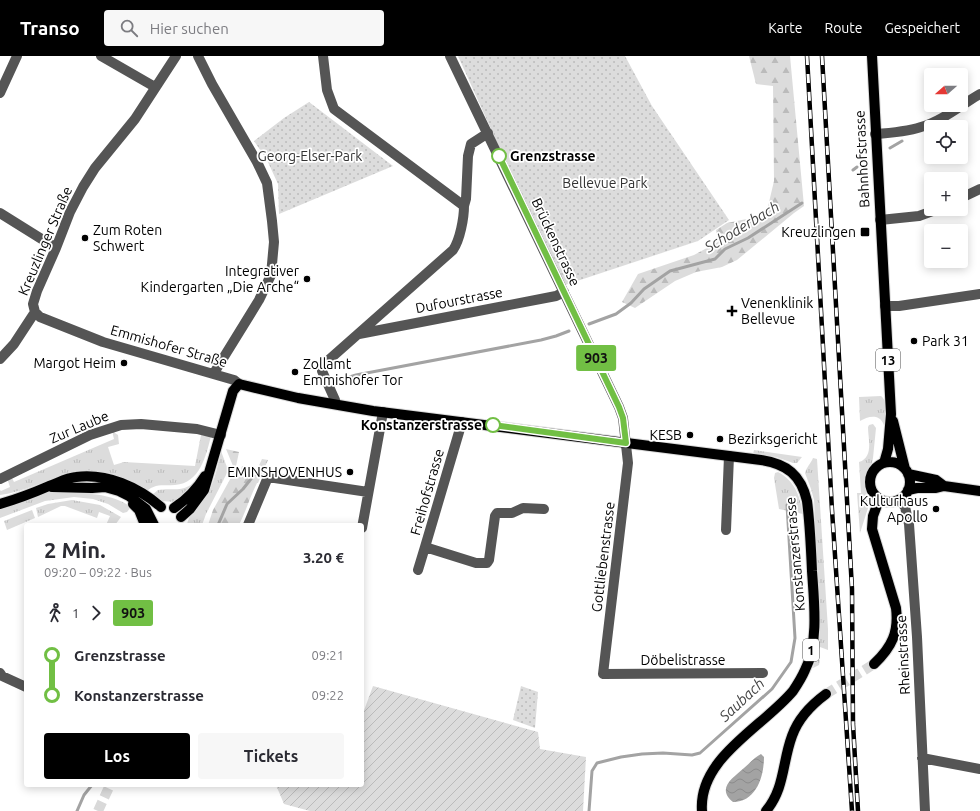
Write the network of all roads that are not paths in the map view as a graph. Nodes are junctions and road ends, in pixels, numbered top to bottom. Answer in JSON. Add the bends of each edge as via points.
{"nodes":[{"id":1,"x":17,"y":56,"type":"edge"},
{"id":2,"x":101,"y":56,"type":"edge"},
{"id":3,"x":176,"y":56,"type":"edge"},
{"id":4,"x":198,"y":56,"type":"edge"},
{"id":5,"x":323,"y":56,"type":"edge"},
{"id":6,"x":450,"y":56,"type":"edge"},
{"id":7,"x":864,"y":56,"type":"edge"},
{"id":8,"x":872,"y":56,"type":"edge"},
{"id":9,"x":871,"y":70,"type":"junction"},
{"id":10,"x":155,"y":87,"type":"junction"},
{"id":11,"x":0,"y":93,"type":"edge"},
{"id":12,"x":980,"y":94,"type":"edge"},
{"id":13,"x":488,"y":133,"type":"junction"},
{"id":14,"x":879,"y":134,"type":"junction"},
{"id":15,"x":980,"y":189,"type":"edge"},
{"id":16,"x":968,"y":195,"type":"edge"},
{"id":17,"x":464,"y":206,"type":"junction"},
{"id":18,"x":0,"y":213,"type":"edge"},
{"id":19,"x":924,"y":214,"type":"edge"},
{"id":20,"x":880,"y":220,"type":"junction"},
{"id":21,"x":56,"y":248,"type":"junction"},
{"id":22,"x":564,"y":292,"type":"junction"},
{"id":23,"x":980,"y":294,"type":"edge"},
{"id":24,"x":885,"y":306,"type":"junction"},
{"id":25,"x":35,"y":312,"type":"junction"},
{"id":26,"x":359,"y":334,"type":"junction"},
{"id":27,"x":0,"y":359,"type":"edge"},
{"id":28,"x":214,"y":373,"type":"junction"},
{"id":29,"x":239,"y":384,"type":"junction"},
{"id":30,"x":298,"y":398,"type":"joint"},
{"id":31,"x":336,"y":404,"type":"junction"},
{"id":32,"x":383,"y":412,"type":"junction"},
{"id":33,"x":891,"y":414,"type":"junction"},
{"id":34,"x":462,"y":422,"type":"junction"},
{"id":35,"x":221,"y":435,"type":"junction"},
{"id":36,"x":626,"y":443,"type":"junction"},
{"id":37,"x":729,"y":456,"type":"junction"},
{"id":38,"x":884,"y":463,"type":"junction"},
{"id":39,"x":210,"y":470,"type":"junction"},
{"id":40,"x":906,"y":472,"type":"junction"},
{"id":41,"x":0,"y":479,"type":"edge"},
{"id":42,"x":50,"y":486,"type":"junction"},
{"id":43,"x":944,"y":486,"type":"junction"},
{"id":44,"x":908,"y":490,"type":"junction"},
{"id":45,"x":980,"y":491,"type":"edge"},
{"id":46,"x":368,"y":492,"type":"junction"},
{"id":47,"x":879,"y":500,"type":"junction"},
{"id":48,"x":900,"y":500,"type":"junction"},
{"id":49,"x":0,"y":504,"type":"edge"},
{"id":50,"x":161,"y":507,"type":"junction"},
{"id":51,"x":174,"y":508,"type":"junction"},
{"id":52,"x":544,"y":509,"type":"dead end"},
{"id":53,"x":182,"y":521,"type":"edge"},
{"id":54,"x":150,"y":523,"type":"edge"},
{"id":55,"x":150,"y":523,"type":"edge"},
{"id":56,"x":249,"y":523,"type":"edge"},
{"id":57,"x":363,"y":523,"type":"edge"},
{"id":58,"x":726,"y":530,"type":"dead end"},
{"id":59,"x":425,"y":547,"type":"junction"},
{"id":60,"x":418,"y":570,"type":"dead end"},
{"id":61,"x":874,"y":664,"type":"tunnel mouth"},
{"id":62,"x":0,"y":673,"type":"edge"},
{"id":63,"x":763,"y":673,"type":"dead end"},
{"id":64,"x":603,"y":674,"type":"joint"},
{"id":65,"x":24,"y":686,"type":"edge"},
{"id":66,"x":826,"y":694,"type":"tunnel mouth"},
{"id":67,"x":922,"y":758,"type":"junction"},
{"id":68,"x":980,"y":769,"type":"edge"},
{"id":69,"x":702,"y":811,"type":"edge"},
{"id":70,"x":766,"y":811,"type":"edge"},
{"id":71,"x":925,"y":811,"type":"edge"}],
"edges":[{"from":1,"to":11,"type":"street"},
{"from":2,"to":10,"type":"street"},
{"from":3,"to":10,"type":"street","name":"Kreuzlinger Straße"},
{"from":4,"to":28,"type":"street","via":[[267,183],[274,242],[271,275]]},
{"from":5,"to":17,"type":"street","via":[[327,90],[334,109]]},
{"from":6,"to":13,"type":"street","name":"Brückenstrasse"},
{"from":7,"to":9,"type":"main road","name":"Bahnhofstrasse","number":"13"},
{"from":8,"to":9,"type":"main road","name":"Bahnhofstrasse","number":"13"},
{"from":9,"to":14,"type":"main road","name":"Bahnhofstrasse","number":"13"},
{"from":10,"to":21,"type":"street","name":"Kreuzlinger Straße","via":[[135,119],[95,168],[70,212]]},
{"from":12,"to":14,"type":"street","via":[[922,127]]},
{"from":13,"to":17,"type":"street","via":[[471,144]]},
{"from":13,"to":22,"type":"street","name":"Brückenstrasse"},
{"from":14,"to":20,"type":"main road","name":"Bahnhofstrasse","number":"13"},
{"from":15,"to":16,"type":"street"},
{"from":17,"to":26,"type":"street","via":[[458,240],[453,250]]},
{"from":18,"to":21,"type":"street"},
{"from":19,"to":20,"type":"street"},
{"from":20,"to":24,"type":"main road","name":"Bahnhofstrasse","number":"13"},
{"from":21,"to":25,"type":"street","name":"Kreuzlinger Straße","via":[[35,297]]},
{"from":22,"to":26,"type":"street","name":"Dufourstrasse","via":[[556,296]]},
{"from":22,"to":36,"type":"street","name":"Brückenstrasse","via":[[619,407]]},
{"from":23,"to":24,"type":"street"},
{"from":24,"to":33,"type":"main road","name":"Bahnhofstrasse","number":"13"},
{"from":25,"to":27,"type":"street","name":"Kreuzlinger Straße","via":[[14,344]]},
{"from":25,"to":28,"type":"street","name":"Emmishofer Straße","via":[[44,319],[103,342]]},
{"from":26,"to":31,"type":"street","via":[[325,362],[322,368]]},
{"from":28,"to":29,"type":"street","name":"Emmishofer Straße"},
{"from":29,"to":30,"type":"main road","name":"Emmishofer Straße"},
{"from":29,"to":35,"type":"main road","via":[[233,391]]},
{"from":30,"to":31,"type":"main road","name":"Konstanzerstrasse","number":"1"},
{"from":31,"to":32,"type":"main road","name":"Konstanzerstrasse","number":"1"},
{"from":32,"to":34,"type":"main road","name":"Konstanzerstrasse","number":"1"},
{"from":32,"to":46,"type":"street"},
{"from":33,"to":38,"type":"main road","name":"Bahnhofstrasse","number":"13","via":[[888,450]]},
{"from":33,"to":40,"type":"main road","name":"Bahnhofstrasse","number":"13"},
{"from":34,"to":36,"type":"main road","name":"Konstanzerstrasse","number":"1"},
{"from":34,"to":59,"type":"street","name":"Freihofstrasse"},
{"from":35,"to":39,"type":"main road"},
{"from":35,"to":41,"type":"street","name":"Zur Laube","via":[[197,429],[141,424],[121,425],[90,435]]},
{"from":36,"to":37,"type":"main road","name":"Konstanzerstrasse","number":"1"},
{"from":36,"to":64,"type":"street","name":"Gottliebenstrasse","via":[[628,463]]},
{"from":37,"to":58,"type":"street"},
{"from":37,"to":69,"type":"main road","name":"Konstanzerstrasse","number":"1","via":[[776,463],[794,474],[803,486],[809,516],[814,640],[806,669],[793,691],[727,752],[713,769],[705,788]]},
{"from":38,"to":40,"type":"main road","via":[[898,464]]},
{"from":38,"to":47,"type":"main road","via":[[875,469],[870,479],[872,491]]},
{"from":39,"to":51,"type":"main road","via":[[200,484]]},
{"from":39,"to":53,"type":"main road","via":[[202,494]]},
{"from":40,"to":43,"type":"main road","via":[[936,480]]},
{"from":40,"to":44,"type":"main road","via":[[910,482]]},
{"from":42,"to":49,"type":"main road"},
{"from":42,"to":50,"type":"main road","via":[[76,477],[108,479],[130,487]]},
{"from":42,"to":54,"type":"main road","via":[[105,487],[129,496],[146,509]]},
{"from":43,"to":44,"type":"main road"},
{"from":43,"to":45,"type":"main road"},
{"from":44,"to":48,"type":"main road"},
{"from":46,"to":56,"type":"street","via":[[268,477]]},
{"from":46,"to":57,"type":"street"},
{"from":47,"to":48,"type":"main road","via":[[890,503]]},
{"from":47,"to":61,"type":"main road","via":[[873,516],[872,529],[898,619],[892,643]]},
{"from":48,"to":67,"type":"street","name":"Rheinstrasse","via":[[905,507],[909,524]]},
{"from":50,"to":51,"type":"main road"},
{"from":50,"to":55,"type":"main road","via":[[154,511]]},
{"from":51,"to":53,"type":"main road"},
{"from":52,"to":59,"type":"street","name":"Freihofstrasse","via":[[523,508],[512,513],[497,513],[489,560],[484,564]]},
{"from":59,"to":60,"type":"street","name":"Freihofstrasse"},
{"from":62,"to":65,"type":"street"},
{"from":63,"to":64,"type":"street","name":"Döbelistrasse"},
{"from":66,"to":70,"type":"main road","via":[[804,713],[797,726],[775,799]]},
{"from":67,"to":68,"type":"street"},
{"from":67,"to":71,"type":"street","name":"Rheinstrasse"}]}
